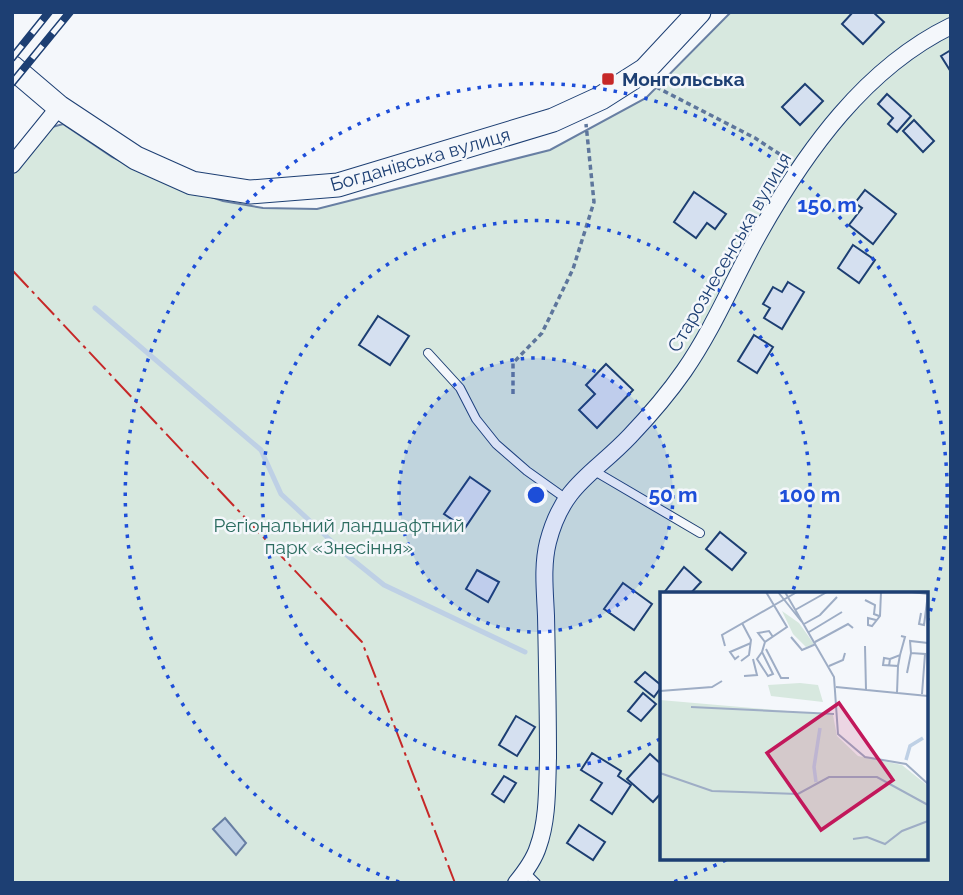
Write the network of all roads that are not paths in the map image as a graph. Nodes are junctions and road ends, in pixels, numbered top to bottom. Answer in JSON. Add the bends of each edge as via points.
{"nodes":[{"id":1,"x":699,"y":12,"type":"edge"},
{"id":2,"x":951,"y":26,"type":"edge"},
{"id":3,"x":12,"y":67,"type":"edge"},
{"id":4,"x":59,"y":107,"type":"junction"},
{"id":5,"x":12,"y":165,"type":"edge"},
{"id":6,"x":428,"y":353,"type":"dead end"},
{"id":7,"x":591,"y":469,"type":"junction"},
{"id":8,"x":565,"y":498,"type":"junction"},
{"id":9,"x":700,"y":533,"type":"dead end"},
{"id":10,"x":526,"y":879,"type":"edge"}],
"edges":[{"from":1,"to":4,"type":"main road","name":"Богданівська вулиця","via":[[645,70],[601,99],[553,120],[338,185],[250,192],[192,183],[136,158]]},
{"from":2,"to":7,"type":"street","name":"Старознесенська вулиця","via":[[877,77],[842,111],[760,232],[683,372],[628,438]]},
{"from":3,"to":4,"type":"main road","name":"Богданівська вулиця"},
{"from":4,"to":5,"type":"street"},
{"from":6,"to":8,"type":"lane","via":[[460,387],[476,419],[496,444]]},
{"from":7,"to":8,"type":"street","name":"Старознесенська вулиця"},
{"from":7,"to":9,"type":"lane"},
{"from":8,"to":10,"type":"street","name":"Старознесенська вулиця","via":[[548,543],[544,572],[547,797],[539,847]]}]}
